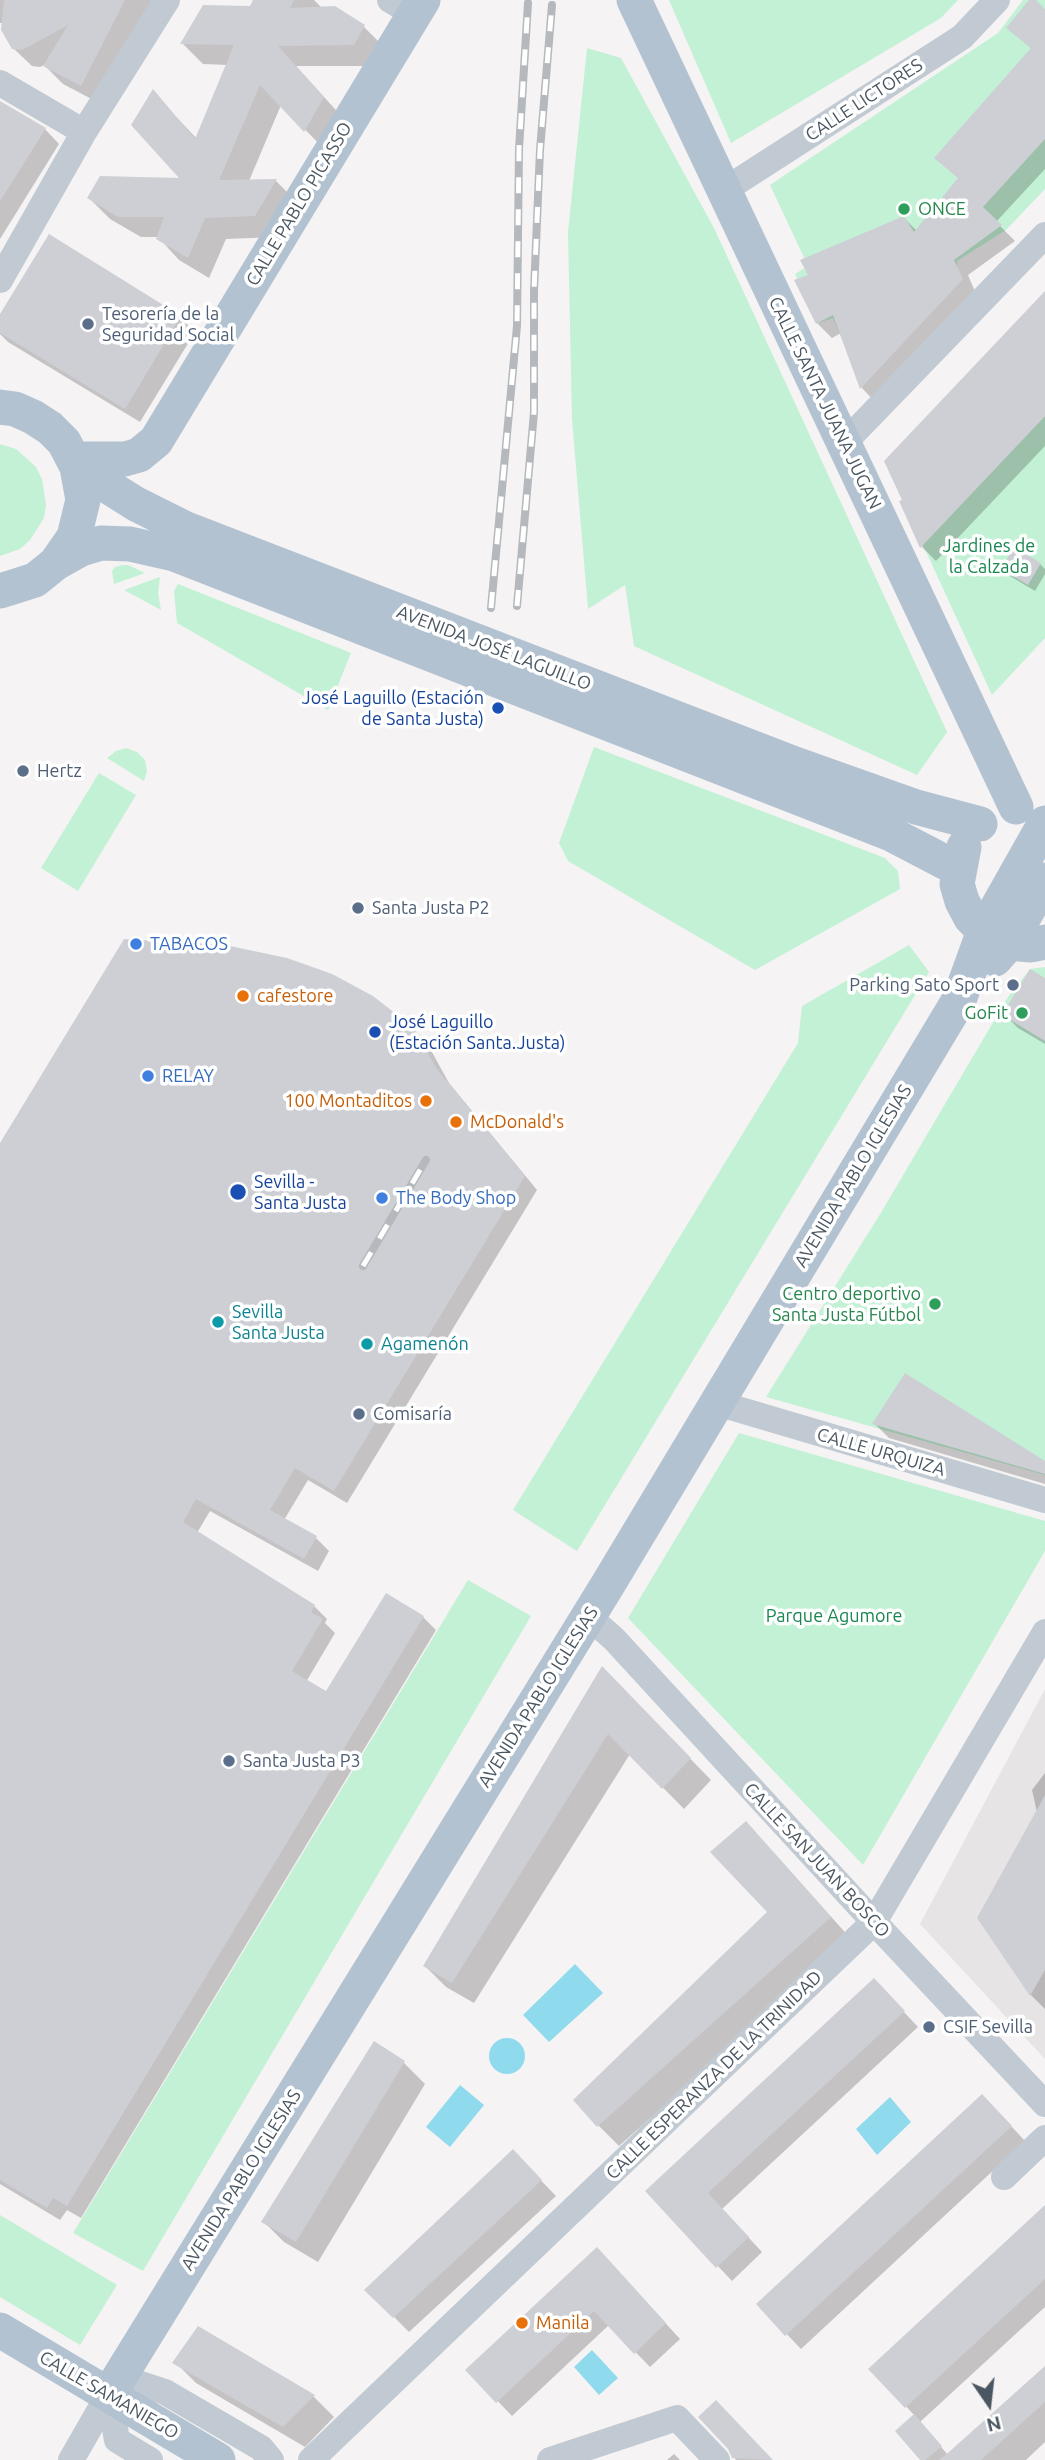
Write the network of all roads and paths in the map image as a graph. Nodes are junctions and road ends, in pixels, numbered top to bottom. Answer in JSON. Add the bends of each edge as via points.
{"nodes":[{"id":1,"x":167,"y":0,"type":"edge"},
{"id":2,"x":634,"y":0,"type":"edge"},
{"id":3,"x":997,"y":0,"type":"edge"},
{"id":4,"x":409,"y":5,"type":"edge"},
{"id":5,"x":0,"y":83,"type":"edge"},
{"id":6,"x":84,"y":132,"type":"junction"},
{"id":7,"x":723,"y":191,"type":"junction"},
{"id":8,"x":1045,"y":235,"type":"edge"},
{"id":9,"x":0,"y":280,"type":"edge"},
{"id":10,"x":0,"y":407,"type":"edge"},
{"id":11,"x":156,"y":441,"type":"junction"},
{"id":12,"x":844,"y":443,"type":"junction"},
{"id":13,"x":76,"y":463,"type":"junction"},
{"id":14,"x":179,"y":535,"type":"junction"},
{"id":15,"x":56,"y":563,"type":"junction"},
{"id":16,"x":0,"y":591,"type":"edge"},
{"id":17,"x":786,"y":777,"type":"junction"},
{"id":18,"x":1035,"y":813,"type":"edge"},
{"id":19,"x":980,"y":824,"type":"junction"},
{"id":20,"x":958,"y":869,"type":"junction"},
{"id":21,"x":1045,"y":880,"type":"edge"},
{"id":22,"x":997,"y":937,"type":"junction"},
{"id":23,"x":1045,"y":942,"type":"edge"},
{"id":24,"x":717,"y":1403,"type":"junction"},
{"id":25,"x":1045,"y":1500,"type":"edge"},
{"id":26,"x":588,"y":1616,"type":"junction"},
{"id":27,"x":1045,"y":1632,"type":"edge"},
{"id":28,"x":874,"y":1922,"type":"junction"},
{"id":29,"x":1045,"y":2104,"type":"edge"},
{"id":30,"x":1045,"y":2138,"type":"edge"},
{"id":31,"x":1004,"y":2176,"type":"dead end"},
{"id":32,"x":0,"y":2330,"type":"edge"},
{"id":33,"x":135,"y":2351,"type":"junction"},
{"id":34,"x":167,"y":2393,"type":"junction"},
{"id":35,"x":109,"y":2394,"type":"junction"},
{"id":36,"x":71,"y":2460,"type":"edge"},
{"id":37,"x":150,"y":2460,"type":"edge"},
{"id":38,"x":218,"y":2460,"type":"edge"},
{"id":39,"x":271,"y":2460,"type":"edge"},
{"id":40,"x":311,"y":2460,"type":"edge"},
{"id":41,"x":550,"y":2460,"type":"edge"},
{"id":42,"x":717,"y":2460,"type":"edge"}],
"edges":[{"from":1,"to":6,"type":"street"},
{"from":2,"to":7,"type":"main road","name":"CALLE SANTA JUANA JUGAN"},
{"from":3,"to":7,"type":"street","name":"CALLE LICTORES","via":[[962,37]]},
{"from":4,"to":11,"type":"main road","name":"CALLE PABLO PICASSO"},
{"from":5,"to":6,"type":"street"},
{"from":6,"to":9,"type":"street"},
{"from":7,"to":12,"type":"main road","name":"CALLE SANTA JUANA JUGAN"},
{"from":8,"to":12,"type":"street"},
{"from":10,"to":13,"type":"main road","via":[[15,409],[50,428]]},
{"from":11,"to":13,"type":"main road","name":"CALLE PABLO PICASSO","via":[[125,459]]},
{"from":11,"to":14,"type":"main road","via":[[149,456],[147,488],[152,504]]},
{"from":12,"to":18,"type":"main road","name":"CALLE SANTA JUANA JUGAN"},
{"from":13,"to":14,"type":"main road"},
{"from":13,"to":15,"type":"main road","via":[[83,499],[79,521]]},
{"from":14,"to":15,"type":"main road","via":[[130,544],[101,543]]},
{"from":14,"to":17,"type":"main road","name":"AVENIDA JOSÉ LAGUILLO"},
{"from":15,"to":16,"type":"main road","via":[[35,580]]},
{"from":17,"to":19,"type":"main road"},
{"from":17,"to":20,"type":"main road"},
{"from":18,"to":19,"type":"main road","via":[[997,813]]},
{"from":18,"to":22,"type":"main road"},
{"from":19,"to":20,"type":"main road","via":[[964,845]]},
{"from":20,"to":22,"type":"main road","via":[[957,884],[971,918]]},
{"from":21,"to":22,"type":"main road"},
{"from":22,"to":23,"type":"main road","via":[[1031,945]]},
{"from":22,"to":24,"type":"main road","name":"AVENIDA PABLO IGLESIAS"},
{"from":24,"to":25,"type":"street","name":"CALLE URQUIZA"},
{"from":24,"to":26,"type":"main road","name":"AVENIDA PABLO IGLESIAS"},
{"from":26,"to":28,"type":"street","name":"CALLE SAN JUAN BOSCO"},
{"from":26,"to":33,"type":"main road","name":"AVENIDA PABLO IGLESIAS"},
{"from":27,"to":28,"type":"street","name":"CALLE ESPERANZA DE LA TRINIDAD"},
{"from":28,"to":29,"type":"street","name":"CALLE SAN JUAN BOSCO"},
{"from":28,"to":40,"type":"street","name":"CALLE ESPERANZA DE LA TRINIDAD"},
{"from":30,"to":31,"type":"street"},
{"from":32,"to":35,"type":"main road","name":"CALLE SAMANIEGO"},
{"from":33,"to":34,"type":"street","via":[[143,2369]]},
{"from":33,"to":35,"type":"main road","name":"AVENIDA PABLO IGLESIAS"},
{"from":34,"to":35,"type":"street","via":[[138,2383]]},
{"from":34,"to":39,"type":"street","via":[[261,2448]]},
{"from":35,"to":36,"type":"street"},
{"from":35,"to":37,"type":"street","via":[[117,2440]]},
{"from":35,"to":38,"type":"main road","name":"CALLE SAMANIEGO"},
{"from":41,"to":42,"type":"street","via":[[677,2418]]}]}
